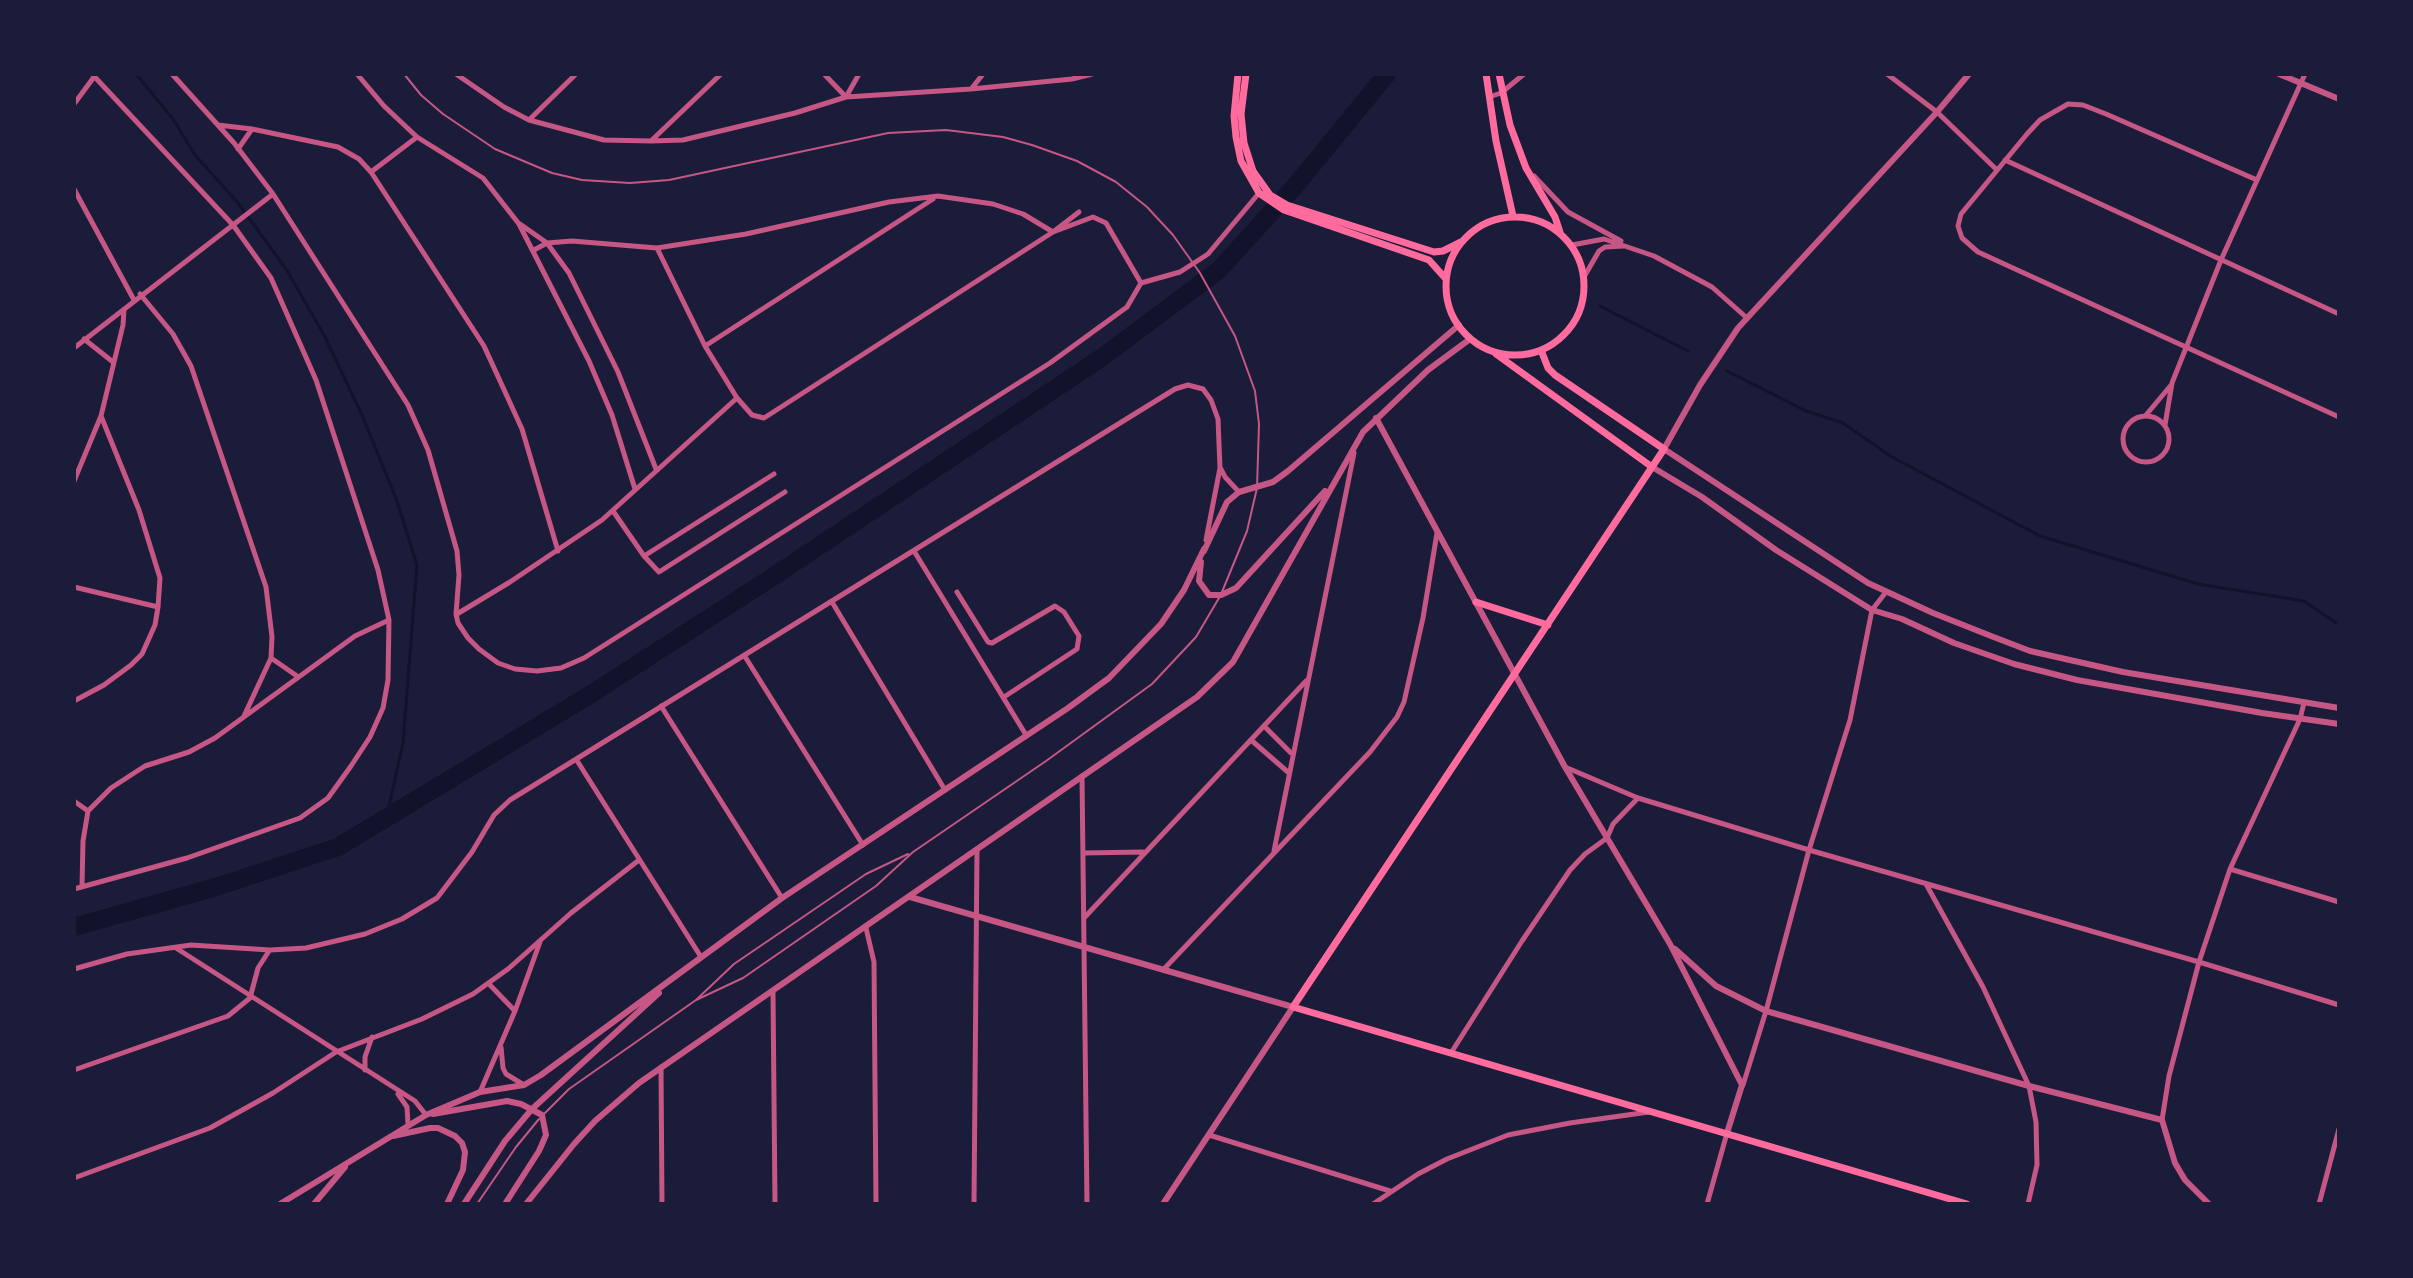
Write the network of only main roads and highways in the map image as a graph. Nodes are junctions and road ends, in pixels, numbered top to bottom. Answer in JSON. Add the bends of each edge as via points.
{"nodes":[{"id":1,"x":1238,"y":74,"type":"edge"},
{"id":2,"x":1246,"y":74,"type":"edge"},
{"id":3,"x":1486,"y":74,"type":"edge"},
{"id":4,"x":1499,"y":74,"type":"edge"},
{"id":5,"x":1269,"y":198,"type":"junction"},
{"id":6,"x":1286,"y":208,"type":"junction"},
{"id":7,"x":1513,"y":216,"type":"junction"},
{"id":8,"x":1561,"y":234,"type":"junction"},
{"id":9,"x":1463,"y":240,"type":"junction"},
{"id":10,"x":1446,"y":279,"type":"junction"},
{"id":11,"x":1541,"y":350,"type":"junction"},
{"id":12,"x":1494,"y":352,"type":"junction"},
{"id":13,"x":1652,"y":467,"type":"junction"},
{"id":14,"x":1476,"y":602,"type":"road end"},
{"id":15,"x":1548,"y":625,"type":"junction"},
{"id":16,"x":1967,"y":1204,"type":"edge"}],
"edges":[{"from":1,"to":5,"type":"main road","via":[[1234,116],[1241,161],[1259,193]]},
{"from":2,"to":5,"type":"main road","via":[[1244,143]]},
{"from":3,"to":7,"type":"main road"},
{"from":4,"to":8,"type":"main road","via":[[1526,168]]},
{"from":5,"to":6,"type":"main road"},
{"from":6,"to":9,"type":"main road","via":[[1434,252]]},
{"from":6,"to":10,"type":"main road","via":[[1429,260]]},
{"from":7,"to":8,"type":"main road","via":[[1542,221]]},
{"from":7,"to":9,"type":"main road","via":[[1477,228]]},
{"from":8,"to":11,"type":"main road","via":[[1572,245],[1584,277],[1583,300],[1575,321]]},
{"from":9,"to":10,"type":"main road"},
{"from":10,"to":12,"type":"main road","via":[[1449,305],[1459,325],[1470,339]]},
{"from":11,"to":12,"type":"main road"},
{"from":11,"to":13,"type":"main road","via":[[1555,375],[1664,449]]},
{"from":12,"to":13,"type":"main road"},
{"from":13,"to":15,"type":"main road"},
{"from":14,"to":15,"type":"main road"},
{"from":15,"to":16,"type":"main road","via":[[1293,1007]]}]}
